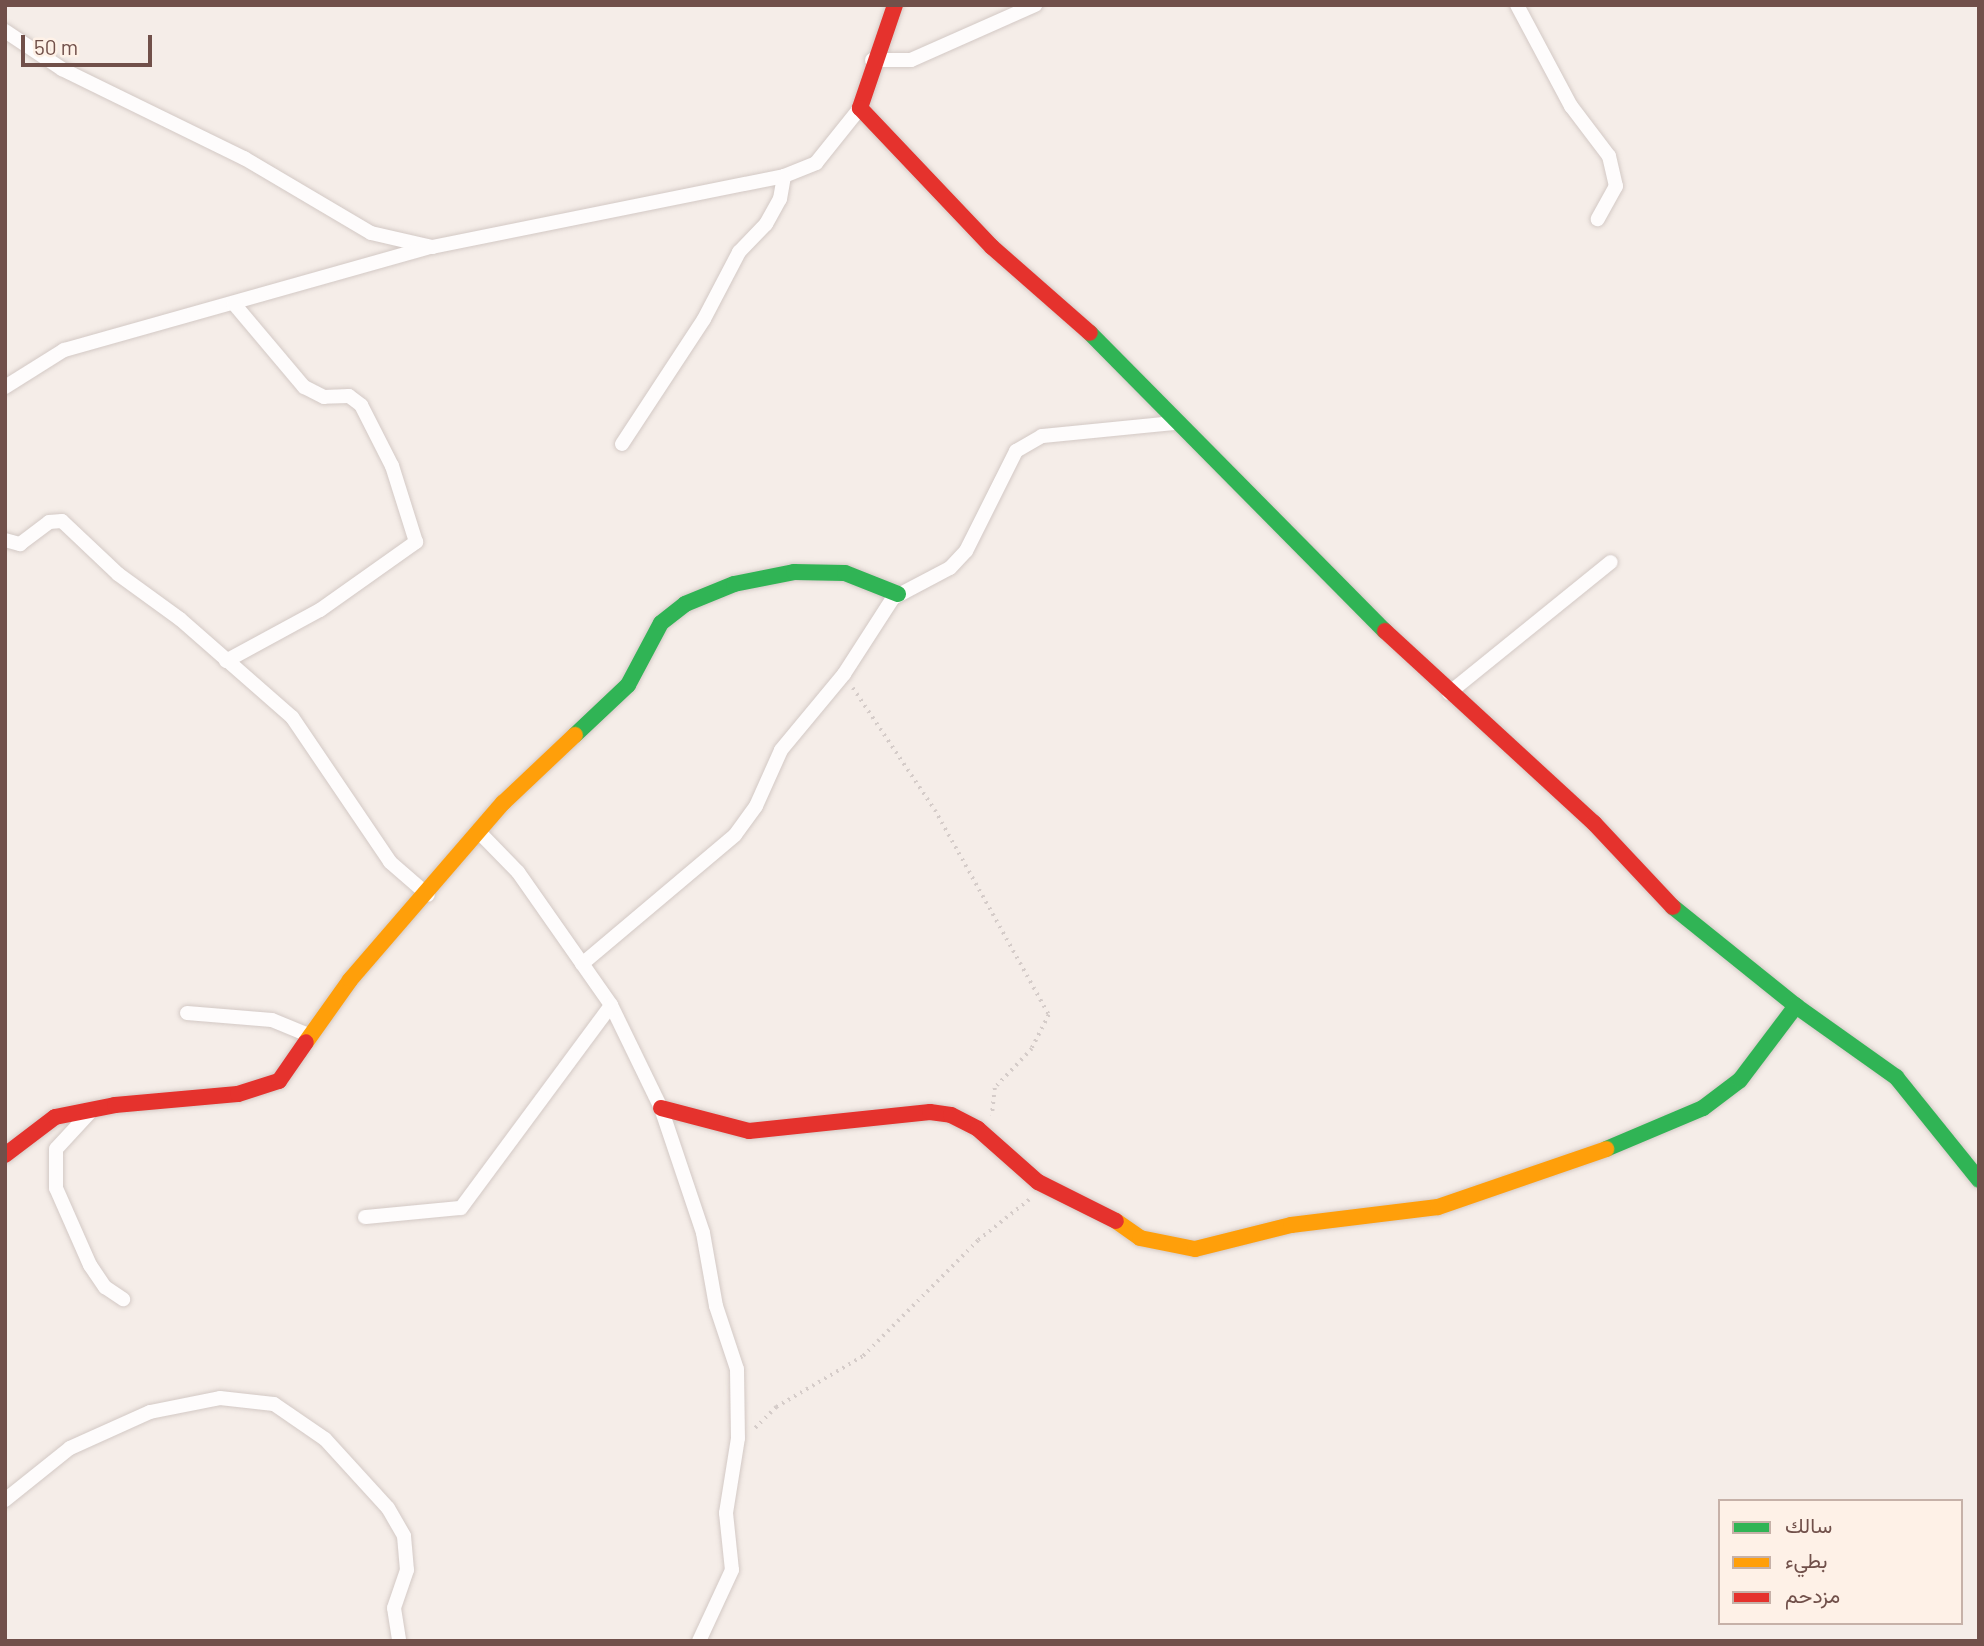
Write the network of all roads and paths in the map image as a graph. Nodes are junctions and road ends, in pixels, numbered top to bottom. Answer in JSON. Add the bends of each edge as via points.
{"nodes":[{"id":1,"x":895,"y":5,"type":"edge"},
{"id":2,"x":1035,"y":5,"type":"edge"},
{"id":3,"x":1517,"y":5,"type":"edge"},
{"id":4,"x":5,"y":32,"type":"edge"},
{"id":5,"x":872,"y":60,"type":"junction"},
{"id":6,"x":860,"y":108,"type":"junction"},
{"id":7,"x":784,"y":176,"type":"junction"},
{"id":8,"x":1598,"y":219,"type":"dead end"},
{"id":9,"x":432,"y":247,"type":"junction"},
{"id":10,"x":234,"y":304,"type":"junction"},
{"id":11,"x":5,"y":387,"type":"edge"},
{"id":12,"x":1174,"y":423,"type":"junction"},
{"id":13,"x":622,"y":444,"type":"dead end"},
{"id":14,"x":5,"y":540,"type":"edge"},
{"id":15,"x":1611,"y":562,"type":"dead end"},
{"id":16,"x":898,"y":594,"type":"junction"},
{"id":17,"x":226,"y":661,"type":"junction"},
{"id":18,"x":844,"y":674,"type":"junction"},
{"id":19,"x":1449,"y":693,"type":"junction"},
{"id":20,"x":478,"y":831,"type":"junction"},
{"id":21,"x":428,"y":895,"type":"junction"},
{"id":22,"x":582,"y":964,"type":"junction"},
{"id":23,"x":611,"y":1005,"type":"junction"},
{"id":24,"x":1796,"y":1006,"type":"junction"},
{"id":25,"x":187,"y":1013,"type":"dead end"},
{"id":26,"x":312,"y":1036,"type":"junction"},
{"id":27,"x":661,"y":1108,"type":"junction"},
{"id":28,"x":93,"y":1109,"type":"junction"},
{"id":29,"x":993,"y":1119,"type":"dead end"},
{"id":30,"x":5,"y":1156,"type":"edge"},
{"id":31,"x":1979,"y":1180,"type":"edge"},
{"id":32,"x":1047,"y":1186,"type":"junction"},
{"id":33,"x":365,"y":1217,"type":"dead end"},
{"id":34,"x":123,"y":1299,"type":"dead end"},
{"id":35,"x":752,"y":1436,"type":"dead end"},
{"id":36,"x":5,"y":1500,"type":"edge"},
{"id":37,"x":399,"y":1641,"type":"edge"},
{"id":38,"x":699,"y":1641,"type":"edge"}],
"edges":[{"from":1,"to":5,"type":"street"},
{"from":2,"to":5,"type":"street","via":[[918,58],[893,64]]},
{"from":3,"to":8,"type":"street","via":[[1571,106],[1607,149],[1616,186]]},
{"from":4,"to":9,"type":"street","via":[[61,69],[244,158],[371,233]]},
{"from":5,"to":6,"type":"street"},
{"from":6,"to":7,"type":"street","via":[[823,156]]},
{"from":6,"to":12,"type":"street","via":[[953,209],[1068,311]]},
{"from":7,"to":9,"type":"street"},
{"from":7,"to":13,"type":"street","via":[[780,199],[766,224],[739,252],[704,319]]},
{"from":9,"to":10,"type":"street"},
{"from":10,"to":11,"type":"street","via":[[64,350]]},
{"from":10,"to":17,"type":"street","via":[[304,387],[324,397],[349,396],[361,405],[392,466],[416,542],[320,610]]},
{"from":12,"to":16,"type":"street","via":[[1057,434],[1030,442],[1001,472],[966,551],[950,568]]},
{"from":12,"to":19,"type":"street"},
{"from":14,"to":17,"type":"street","via":[[20,544],[49,522],[61,521]]},
{"from":15,"to":19,"type":"street"},
{"from":16,"to":18,"type":"street"},
{"from":16,"to":20,"type":"street","via":[[845,572],[794,572],[734,584],[685,604],[661,623],[628,685]]},
{"from":17,"to":21,"type":"street","via":[[292,717],[390,862]]},
{"from":18,"to":22,"type":"street","via":[[781,750],[756,806],[735,835]]},
{"from":18,"to":29,"type":"path","via":[[930,801],[1049,1015],[1032,1049],[995,1088]]},
{"from":19,"to":24,"type":"street","via":[[1594,823],[1679,913]]},
{"from":20,"to":21,"type":"street"},
{"from":20,"to":22,"type":"street","via":[[518,872]]},
{"from":21,"to":26,"type":"street","via":[[350,980]]},
{"from":22,"to":23,"type":"street"},
{"from":23,"to":27,"type":"street"},
{"from":23,"to":33,"type":"street","via":[[461,1208]]},
{"from":24,"to":31,"type":"street","via":[[1896,1077]]},
{"from":24,"to":32,"type":"street","via":[[1759,1062],[1703,1108],[1639,1138],[1438,1207],[1291,1224],[1176,1249],[1140,1238],[1099,1209]]},
{"from":25,"to":26,"type":"street","via":[[272,1020]]},
{"from":26,"to":28,"type":"street","via":[[273,1084],[226,1096]]},
{"from":27,"to":32,"type":"street","via":[[749,1131],[930,1112],[951,1115],[972,1124],[1023,1171]]},
{"from":27,"to":38,"type":"street","via":[[703,1233],[716,1306],[737,1369],[737,1451],[726,1513],[735,1556],[727,1586]]},
{"from":28,"to":30,"type":"street","via":[[45,1122]]},
{"from":28,"to":34,"type":"street","via":[[56,1149],[56,1188],[94,1271]]},
{"from":32,"to":35,"type":"path","via":[[978,1240],[863,1356],[765,1415]]},
{"from":36,"to":37,"type":"street","via":[[70,1448],[126,1421],[197,1401],[274,1404],[325,1439],[388,1508],[404,1536],[407,1570],[394,1608]]}]}
